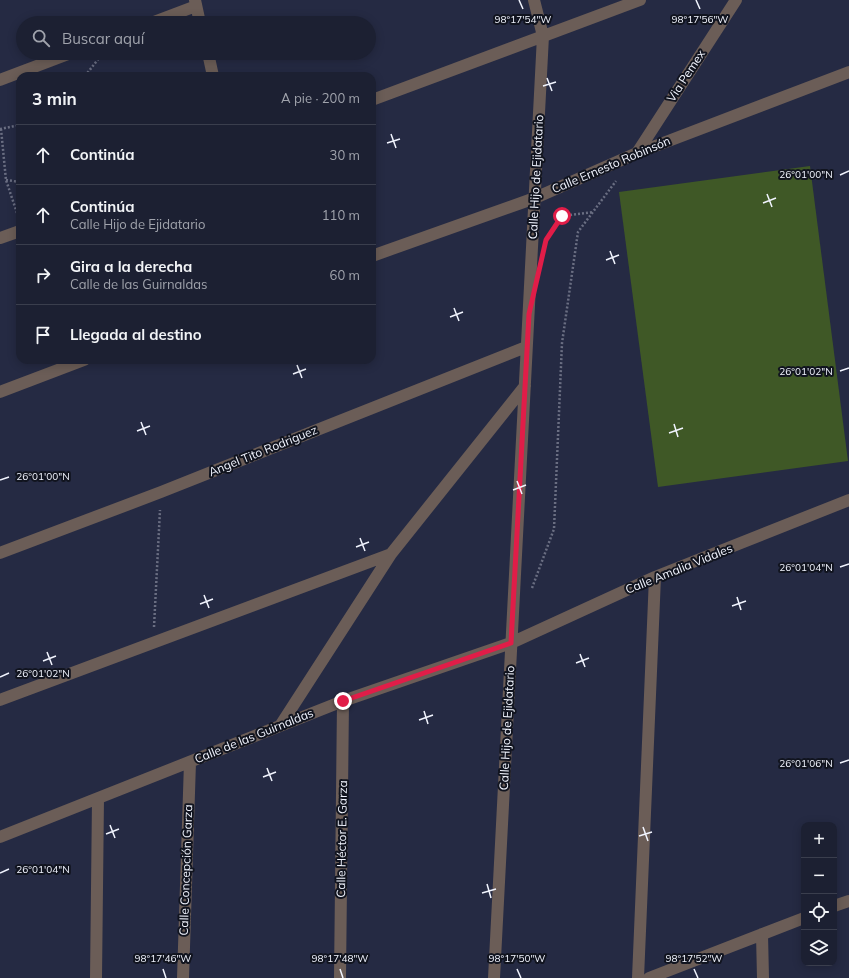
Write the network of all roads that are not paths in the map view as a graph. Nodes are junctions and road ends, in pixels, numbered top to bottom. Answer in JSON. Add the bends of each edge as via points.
{"nodes":[{"id":1,"x":534,"y":0,"type":"edge"},
{"id":2,"x":640,"y":0,"type":"edge"},
{"id":3,"x":736,"y":0,"type":"edge"},
{"id":4,"x":196,"y":3,"type":"edge"},
{"id":5,"x":167,"y":16,"type":"edge"},
{"id":6,"x":199,"y":16,"type":"edge"},
{"id":7,"x":543,"y":36,"type":"junction"},
{"id":8,"x":53,"y":60,"type":"edge"},
{"id":9,"x":210,"y":60,"type":"edge"},
{"id":10,"x":21,"y":72,"type":"edge"},
{"id":11,"x":212,"y":72,"type":"edge"},
{"id":12,"x":849,"y":72,"type":"edge"},
{"id":13,"x":16,"y":74,"type":"edge"},
{"id":14,"x":0,"y":80,"type":"edge"},
{"id":15,"x":376,"y":99,"type":"edge"},
{"id":16,"x":637,"y":153,"type":"junction"},
{"id":17,"x":535,"y":198,"type":"junction"},
{"id":18,"x":16,"y":232,"type":"edge"},
{"id":19,"x":0,"y":238,"type":"edge"},
{"id":20,"x":376,"y":255,"type":"edge"},
{"id":21,"x":526,"y":347,"type":"junction"},
{"id":22,"x":74,"y":364,"type":"edge"},
{"id":23,"x":525,"y":386,"type":"junction"},
{"id":24,"x":0,"y":392,"type":"edge"},
{"id":25,"x":849,"y":500,"type":"edge"},
{"id":26,"x":0,"y":553,"type":"edge"},
{"id":27,"x":391,"y":554,"type":"junction"},
{"id":28,"x":655,"y":577,"type":"junction"},
{"id":29,"x":511,"y":643,"type":"junction"},
{"id":30,"x":0,"y":700,"type":"edge"},
{"id":31,"x":343,"y":701,"type":"junction"},
{"id":32,"x":280,"y":726,"type":"junction"},
{"id":33,"x":190,"y":762,"type":"junction"},
{"id":34,"x":98,"y":798,"type":"junction"},
{"id":35,"x":0,"y":837,"type":"edge"},
{"id":36,"x":849,"y":901,"type":"edge"},
{"id":37,"x":837,"y":905,"type":"edge"},
{"id":38,"x":801,"y":919,"type":"edge"},
{"id":39,"x":762,"y":934,"type":"junction"},
{"id":40,"x":96,"y":978,"type":"edge"},
{"id":41,"x":183,"y":978,"type":"edge"},
{"id":42,"x":340,"y":978,"type":"edge"},
{"id":43,"x":494,"y":978,"type":"edge"},
{"id":44,"x":638,"y":978,"type":"edge"},
{"id":45,"x":649,"y":978,"type":"edge"},
{"id":46,"x":763,"y":978,"type":"edge"}],
"edges":[{"from":1,"to":7,"type":"street","name":"Calle Hijo de Ejidatario"},
{"from":2,"to":7,"type":"street"},
{"from":3,"to":16,"type":"street","name":"Via Pemex"},
{"from":4,"to":5,"type":"street"},
{"from":4,"to":6,"type":"street"},
{"from":7,"to":15,"type":"street"},
{"from":7,"to":17,"type":"street","name":"Calle Hijo de Ejidatario"},
{"from":8,"to":10,"type":"street"},
{"from":9,"to":11,"type":"street"},
{"from":12,"to":16,"type":"street","name":"Calle Ernesto Robinsón"},
{"from":13,"to":14,"type":"street"},
{"from":16,"to":17,"type":"street","name":"Calle Ernesto Robinsón"},
{"from":17,"to":20,"type":"street","name":"Calle Ernesto Robinsón"},
{"from":17,"to":21,"type":"street","name":"Calle Hijo de Ejidatario"},
{"from":18,"to":19,"type":"street"},
{"from":21,"to":23,"type":"street","name":"Calle Hijo de Ejidatario"},
{"from":21,"to":26,"type":"street","name":"Angel Tito Rodriguez"},
{"from":22,"to":24,"type":"street"},
{"from":23,"to":27,"type":"street"},
{"from":23,"to":29,"type":"street","name":"Calle Hijo de Ejidatario"},
{"from":25,"to":28,"type":"street","name":"Calle Amalia Vidales"},
{"from":27,"to":30,"type":"street"},
{"from":27,"to":32,"type":"street"},
{"from":28,"to":29,"type":"street","name":"Calle Amalia Vidales"},
{"from":28,"to":44,"type":"street"},
{"from":29,"to":31,"type":"street","name":"Calle de las Guirnaldas"},
{"from":29,"to":43,"type":"street","name":"Calle Hijo de Ejidatario"},
{"from":31,"to":32,"type":"street","name":"Calle de las Guirnaldas"},
{"from":31,"to":42,"type":"street","name":"Calle Héctor E. Garza"},
{"from":32,"to":33,"type":"street","name":"Calle de las Guirnaldas"},
{"from":33,"to":34,"type":"street","name":"Calle de las Guirnaldas"},
{"from":33,"to":41,"type":"street","name":"Calle Concepción Garza"},
{"from":34,"to":35,"type":"street","name":"Calle de las Guirnaldas"},
{"from":34,"to":40,"type":"street"},
{"from":36,"to":37,"type":"street"},
{"from":38,"to":39,"type":"street"},
{"from":39,"to":45,"type":"street"},
{"from":39,"to":46,"type":"street"}]}
